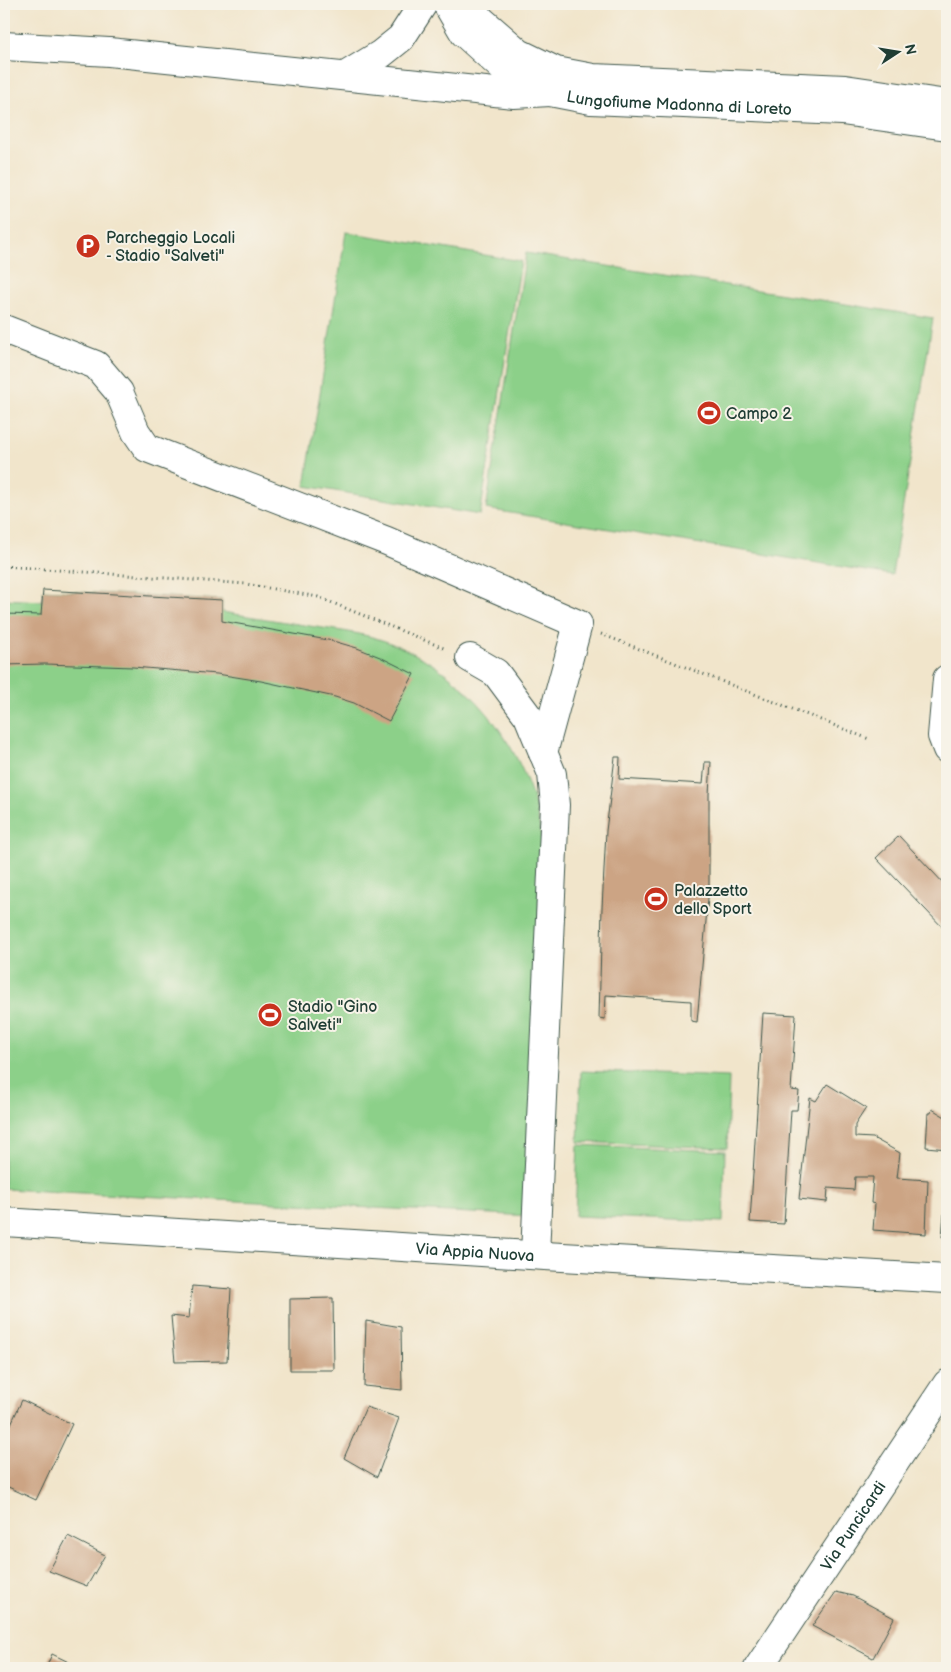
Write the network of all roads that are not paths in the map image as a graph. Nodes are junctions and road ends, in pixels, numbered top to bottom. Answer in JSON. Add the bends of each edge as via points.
{"nodes":[{"id":1,"x":423,"y":4,"type":"edge"},
{"id":2,"x":447,"y":4,"type":"edge"},
{"id":3,"x":471,"y":4,"type":"edge"},
{"id":4,"x":4,"y":46,"type":"edge"},
{"id":5,"x":345,"y":76,"type":"junction"},
{"id":6,"x":550,"y":92,"type":"junction"},
{"id":7,"x":947,"y":104,"type":"edge"},
{"id":8,"x":947,"y":126,"type":"edge"},
{"id":9,"x":4,"y":330,"type":"edge"},
{"id":10,"x":470,"y":658,"type":"road end"},
{"id":11,"x":947,"y":678,"type":"edge"},
{"id":12,"x":947,"y":749,"type":"edge"},
{"id":13,"x":543,"y":753,"type":"junction"},
{"id":14,"x":4,"y":1222,"type":"edge"},
{"id":15,"x":535,"y":1255,"type":"junction"},
{"id":16,"x":947,"y":1279,"type":"edge"},
{"id":17,"x":947,"y":1384,"type":"edge"},
{"id":18,"x":758,"y":1668,"type":"edge"}],
"edges":[{"from":1,"to":5,"type":"street","via":[[401,38]]},
{"from":2,"to":6,"type":"street","name":"Lungofiume Madonna di Loreto","via":[[464,33],[506,71]]},
{"from":3,"to":7,"type":"street","name":"Lungofiume Madonna di Loreto","via":[[480,19],[519,53],[556,71],[593,78],[845,89]]},
{"from":4,"to":5,"type":"street","via":[[109,52]]},
{"from":5,"to":6,"type":"street","via":[[514,94]]},
{"from":6,"to":8,"type":"street","name":"Lungofiume Madonna di Loreto","via":[[590,100],[842,111]]},
{"from":9,"to":13,"type":"street","via":[[96,365],[119,392],[136,432],[147,448],[387,541],[578,624]]},
{"from":10,"to":13,"type":"street","via":[[496,673],[528,716]]},
{"from":11,"to":12,"type":"street","via":[[942,736]]},
{"from":13,"to":15,"type":"street","via":[[552,774],[556,805]]},
{"from":14,"to":15,"type":"street","name":"Via Appia Nuova"},
{"from":15,"to":16,"type":"street","name":"Via Appia Nuova"},
{"from":17,"to":18,"type":"street","name":"Via Puncicardi"}]}
